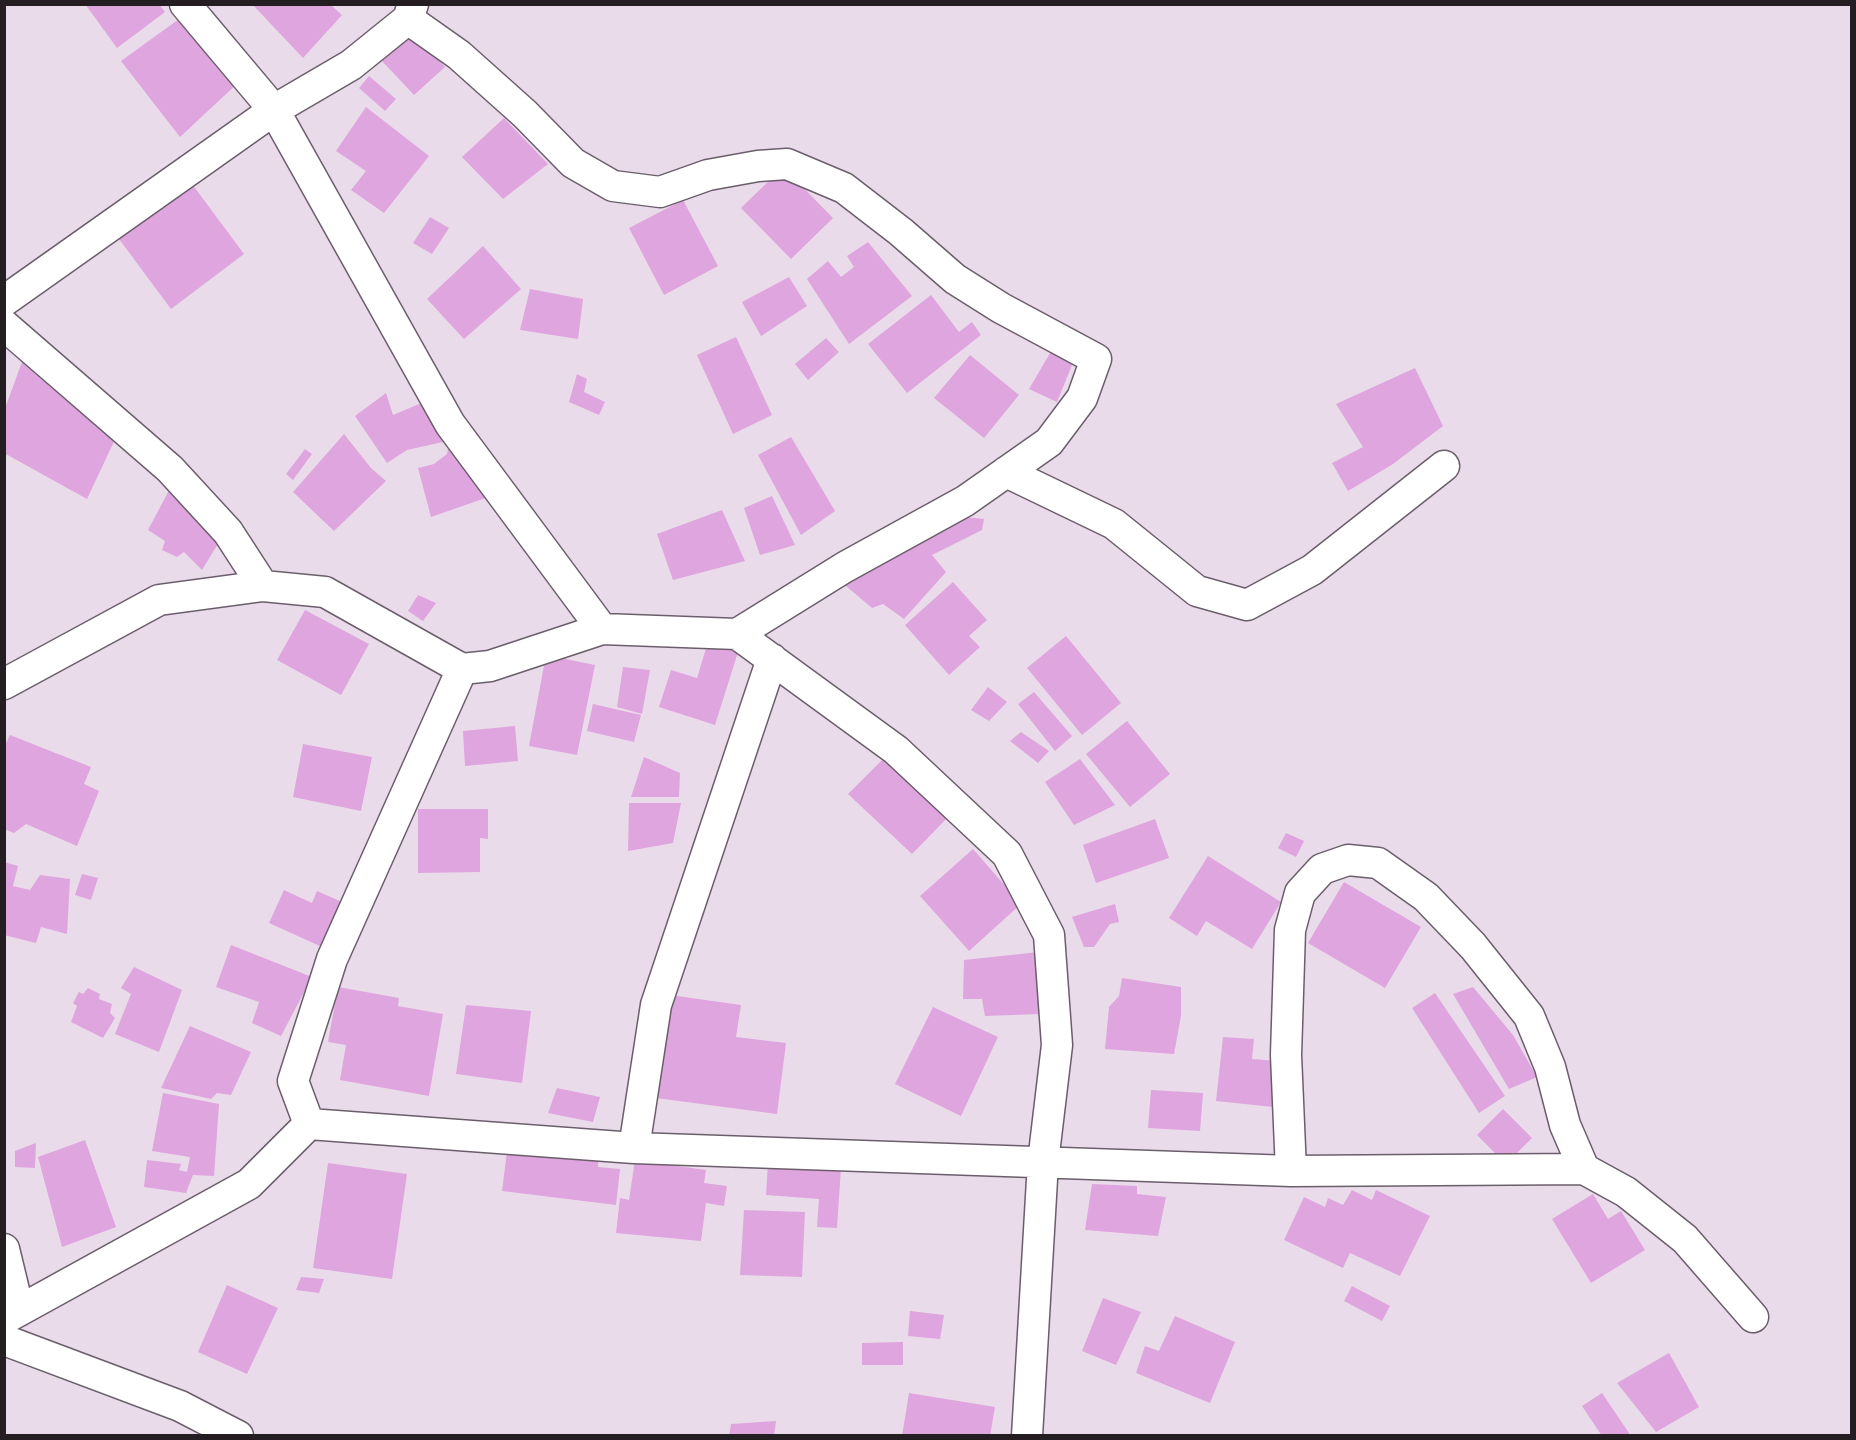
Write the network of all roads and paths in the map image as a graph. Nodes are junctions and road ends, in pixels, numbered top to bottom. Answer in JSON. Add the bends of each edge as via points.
{"nodes":[{"id":1,"x":185,"y":4,"type":"edge"},
{"id":2,"x":411,"y":12,"type":"edge"},
{"id":3,"x":274,"y":110,"type":"junction"},
{"id":4,"x":4,"y":301,"type":"edge"},
{"id":5,"x":4,"y":325,"type":"edge"},
{"id":6,"x":1444,"y":466,"type":"dead end"},
{"id":7,"x":1006,"y":472,"type":"junction"},
{"id":8,"x":263,"y":586,"type":"junction"},
{"id":9,"x":602,"y":629,"type":"junction"},
{"id":10,"x":737,"y":633,"type":"junction"},
{"id":11,"x":772,"y":659,"type":"junction"},
{"id":12,"x":462,"y":669,"type":"junction"},
{"id":13,"x":4,"y":684,"type":"edge"},
{"id":14,"x":309,"y":1124,"type":"junction"},
{"id":15,"x":634,"y":1148,"type":"junction"},
{"id":16,"x":1043,"y":1162,"type":"junction"},
{"id":17,"x":1584,"y":1169,"type":"junction"},
{"id":18,"x":1291,"y":1171,"type":"junction"},
{"id":19,"x":4,"y":1250,"type":"edge"},
{"id":20,"x":12,"y":1315,"type":"edge"},
{"id":21,"x":1753,"y":1317,"type":"dead end"},
{"id":22,"x":4,"y":1340,"type":"edge"},
{"id":23,"x":238,"y":1436,"type":"edge"},
{"id":24,"x":1027,"y":1436,"type":"edge"}],
"edges":[{"from":1,"to":3,"type":"street"},
{"from":2,"to":3,"type":"street","via":[[351,65]]},
{"from":2,"to":7,"type":"street","via":[[525,114],[573,163],[613,186],[660,192],[708,175],[787,164],[844,188],[955,279],[1096,359],[1082,398],[1049,442]]},
{"from":3,"to":4,"type":"street"},
{"from":3,"to":9,"type":"street","via":[[450,424]]},
{"from":5,"to":8,"type":"street","via":[[170,469],[228,532]]},
{"from":6,"to":7,"type":"street","via":[[1312,570],[1247,605],[1197,591],[1114,524]]},
{"from":7,"to":10,"type":"street","via":[[965,501],[845,567]]},
{"from":8,"to":12,"type":"street","via":[[325,592]]},
{"from":8,"to":13,"type":"street","via":[[159,600]]},
{"from":9,"to":10,"type":"street"},
{"from":9,"to":12,"type":"street","via":[[490,666]]},
{"from":10,"to":11,"type":"street"},
{"from":11,"to":15,"type":"street","via":[[656,1005]]},
{"from":11,"to":16,"type":"street","via":[[896,750],[1007,854],[1049,935],[1057,1045]]},
{"from":12,"to":14,"type":"street","via":[[332,958],[293,1081]]},
{"from":14,"to":15,"type":"street"},
{"from":14,"to":20,"type":"street","via":[[249,1184]]},
{"from":15,"to":16,"type":"street"},
{"from":16,"to":18,"type":"street"},
{"from":16,"to":24,"type":"street"},
{"from":17,"to":18,"type":"street"},
{"from":17,"to":18,"type":"street","via":[[1529,1016],[1473,946],[1426,897],[1378,863],[1348,860],[1322,869],[1300,893],[1290,930],[1286,1055]]},
{"from":17,"to":21,"type":"street","via":[[1626,1192],[1685,1239]]},
{"from":19,"to":20,"type":"street"},
{"from":22,"to":23,"type":"street","via":[[180,1406]]}]}
